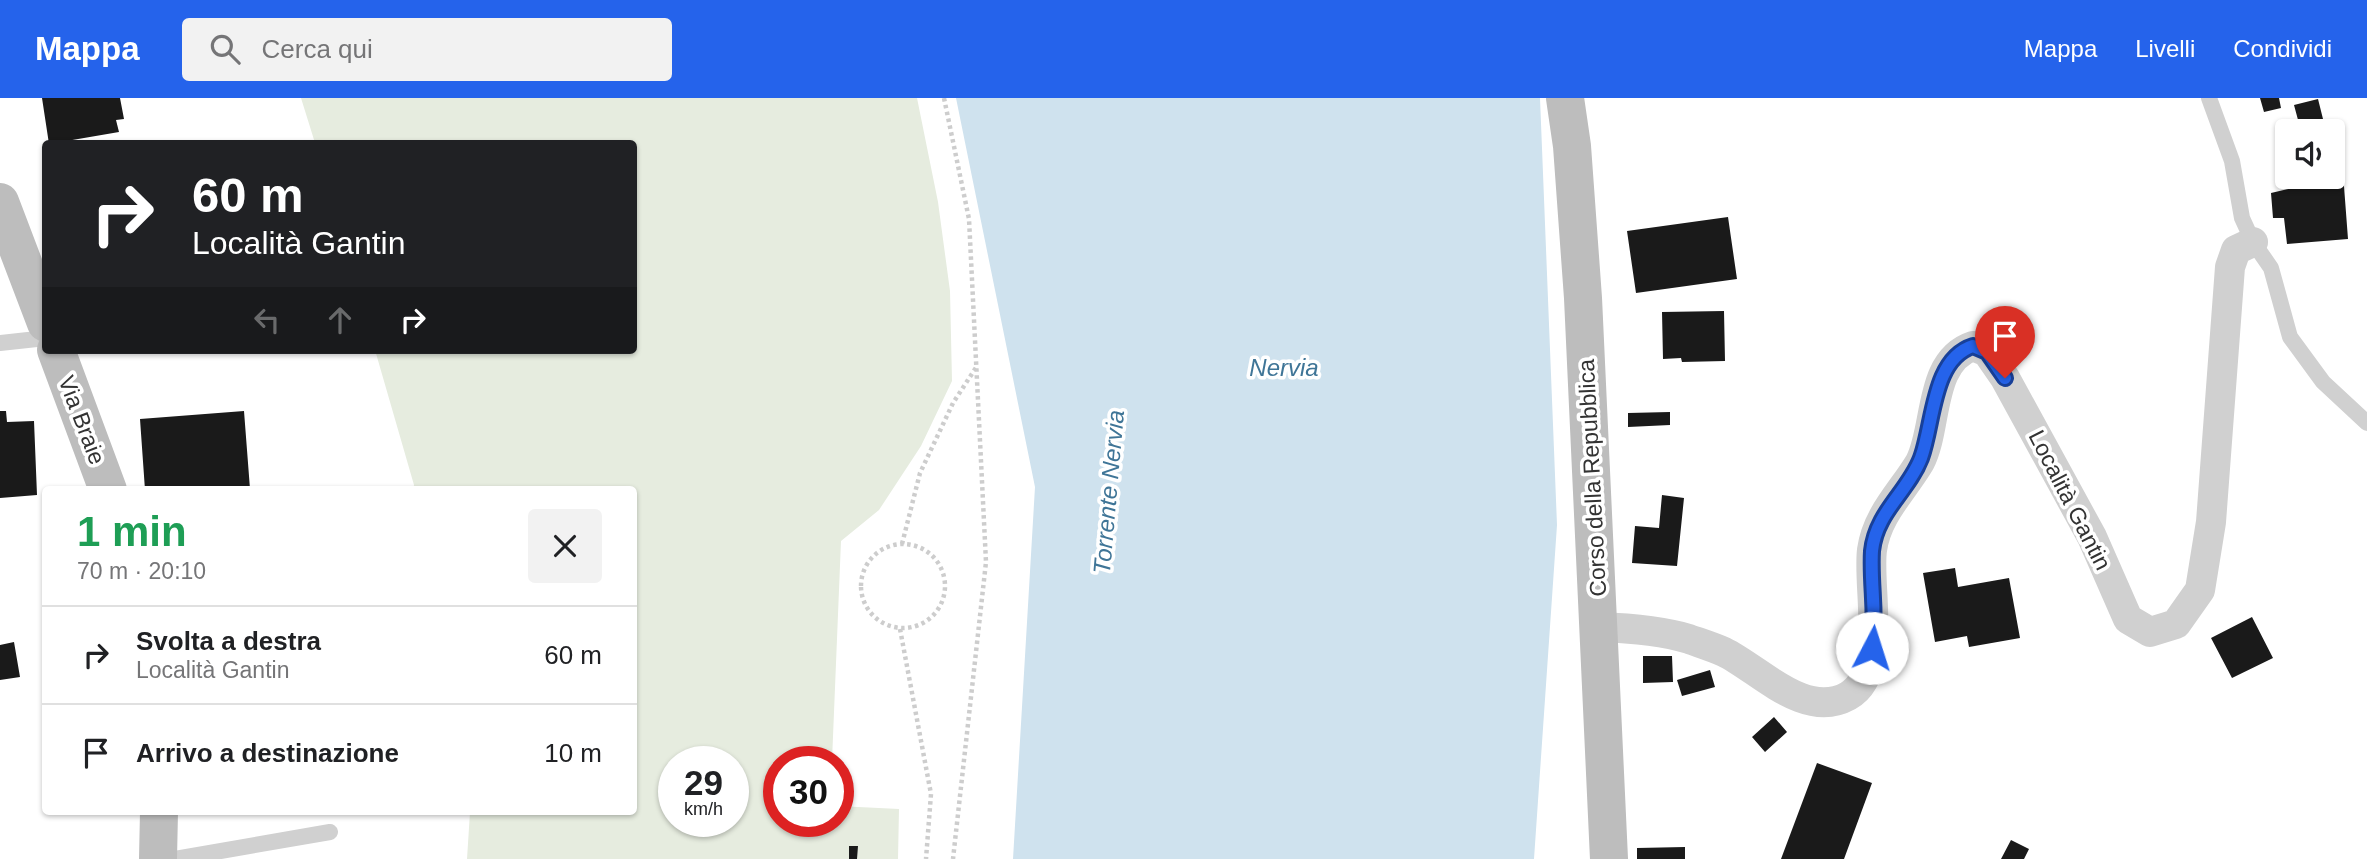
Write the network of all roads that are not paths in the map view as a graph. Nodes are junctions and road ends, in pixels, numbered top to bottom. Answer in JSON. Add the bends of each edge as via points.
{"nodes":[{"id":1,"x":1565,"y":98,"type":"edge"},
{"id":2,"x":2209,"y":98,"type":"edge"},
{"id":3,"x":0,"y":202,"type":"edge"},
{"id":4,"x":2253,"y":242,"type":"junction"},
{"id":5,"x":42,"y":312,"type":"edge"},
{"id":6,"x":42,"y":338,"type":"edge"},
{"id":7,"x":0,"y":343,"type":"edge"},
{"id":8,"x":57,"y":354,"type":"edge"},
{"id":9,"x":2367,"y":423,"type":"edge"},
{"id":10,"x":107,"y":486,"type":"edge"},
{"id":11,"x":1599,"y":627,"type":"junction"},
{"id":12,"x":159,"y":815,"type":"edge"},
{"id":13,"x":330,"y":832,"type":"dead end"},
{"id":14,"x":158,"y":859,"type":"edge"},
{"id":15,"x":175,"y":859,"type":"edge"},
{"id":16,"x":1609,"y":859,"type":"edge"}],
"edges":[{"from":1,"to":11,"type":"main road","name":"Corso della Repubblica","via":[[1583,298]]},
{"from":2,"to":4,"type":"lane","via":[[2232,161],[2242,218]]},
{"from":3,"to":5,"type":"main road"},
{"from":4,"to":9,"type":"lane","via":[[2271,268],[2290,337],[2323,382]]},
{"from":4,"to":11,"type":"street","name":"Località Gantin","via":[[2236,250],[2230,267],[2211,522],[2200,590],[2176,624],[2150,632],[2128,619],[2092,537],[2005,378],[1987,352],[1973,346],[1960,350],[1948,368],[1921,459],[1881,519],[1872,550],[1875,626],[1868,670],[1850,695],[1830,702],[1810,701],[1763,678],[1725,652],[1685,638]]},
{"from":6,"to":7,"type":"lane"},
{"from":8,"to":10,"type":"main road","name":"Via Braie"},
{"from":11,"to":16,"type":"main road","name":"Corso della Repubblica"},
{"from":12,"to":14,"type":"main road"},
{"from":13,"to":15,"type":"lane"}]}
